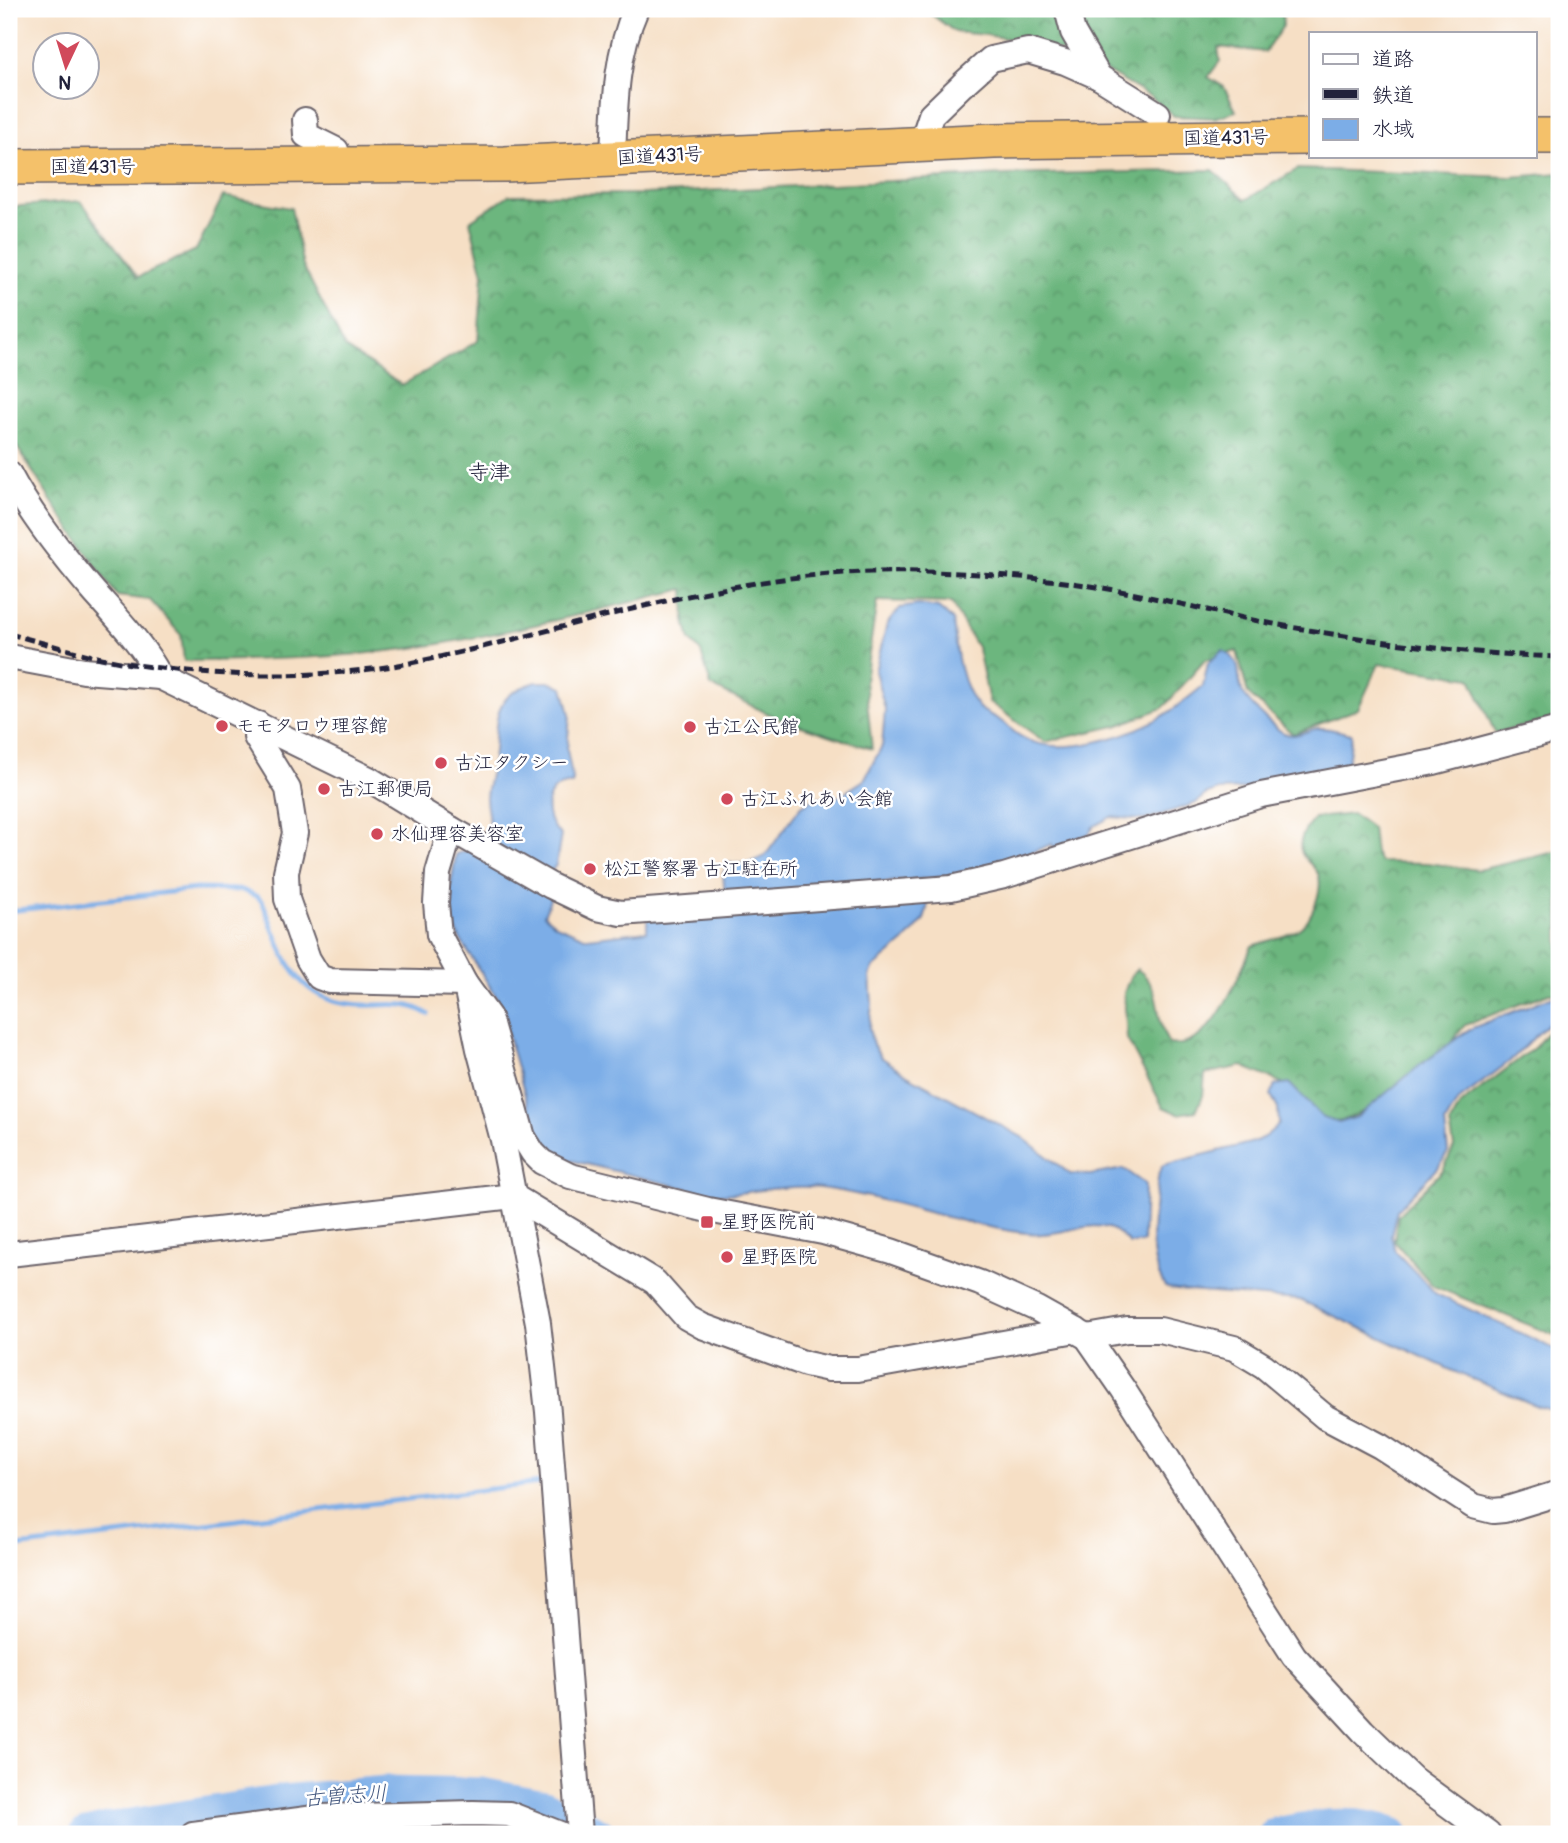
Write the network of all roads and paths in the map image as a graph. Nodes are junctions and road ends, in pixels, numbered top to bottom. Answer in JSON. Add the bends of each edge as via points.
{"nodes":[{"id":1,"x":636,"y":9,"type":"edge"},
{"id":2,"x":1067,"y":9,"type":"edge"},
{"id":3,"x":1099,"y":77,"type":"junction"},
{"id":4,"x":1158,"y":114,"type":"dead end"},
{"id":5,"x":304,"y":120,"type":"dead end"},
{"id":6,"x":1536,"y":136,"type":"edge"},
{"id":7,"x":1559,"y":136,"type":"edge"},
{"id":8,"x":1309,"y":137,"type":"edge"},
{"id":9,"x":925,"y":144,"type":"junction"},
{"id":10,"x":612,"y":159,"type":"junction"},
{"id":11,"x":340,"y":166,"type":"junction"},
{"id":12,"x":9,"y":167,"type":"edge"},
{"id":13,"x":9,"y":474,"type":"edge"},
{"id":14,"x":9,"y":657,"type":"edge"},
{"id":15,"x":160,"y":677,"type":"junction"},
{"id":16,"x":258,"y":724,"type":"junction"},
{"id":17,"x":1559,"y":729,"type":"edge"},
{"id":18,"x":451,"y":829,"type":"junction"},
{"id":19,"x":465,"y":984,"type":"junction"},
{"id":20,"x":513,"y":1196,"type":"junction"},
{"id":21,"x":9,"y":1254,"type":"edge"},
{"id":22,"x":1081,"y":1333,"type":"junction"},
{"id":23,"x":1559,"y":1493,"type":"edge"},
{"id":24,"x":193,"y":1834,"type":"edge"},
{"id":25,"x":560,"y":1834,"type":"edge"},
{"id":26,"x":580,"y":1834,"type":"edge"},
{"id":27,"x":1488,"y":1834,"type":"edge"}],
"edges":[{"from":1,"to":10,"type":"street","via":[[617,76]]},
{"from":2,"to":3,"type":"street","via":[[1073,32]]},
{"from":3,"to":4,"type":"street"},
{"from":3,"to":9,"type":"street","via":[[1028,51],[991,59],[931,115]]},
{"from":5,"to":11,"type":"street","via":[[306,135],[336,150]]},
{"from":6,"to":7,"type":"highway"},
{"from":8,"to":9,"type":"highway","name":"国道431号"},
{"from":9,"to":10,"type":"highway","name":"国道431号"},
{"from":10,"to":11,"type":"highway","name":"国道431号"},
{"from":11,"to":12,"type":"highway","name":"国道431号"},
{"from":13,"to":15,"type":"street","via":[[81,577],[148,654]]},
{"from":14,"to":15,"type":"street","via":[[84,671]]},
{"from":15,"to":16,"type":"street"},
{"from":16,"to":18,"type":"street","via":[[369,779]]},
{"from":16,"to":19,"type":"street","via":[[256,737],[288,789],[295,833],[286,872],[287,899],[319,977]]},
{"from":17,"to":18,"type":"street","via":[[1434,762],[1261,795],[1004,876],[951,888],[621,913],[597,908],[551,886]]},
{"from":18,"to":19,"type":"street","via":[[438,873],[436,903],[439,935]]},
{"from":19,"to":20,"type":"street"},
{"from":19,"to":22,"type":"street","via":[[489,1017],[523,1137],[533,1153],[555,1170],[891,1251],[980,1283]]},
{"from":20,"to":21,"type":"street"},
{"from":20,"to":22,"type":"street","via":[[655,1282],[686,1317],[806,1364],[858,1369]]},
{"from":20,"to":26,"type":"street","via":[[538,1323],[548,1412]]},
{"from":22,"to":23,"type":"street","via":[[1160,1330],[1234,1348],[1264,1366],[1325,1417],[1473,1506],[1504,1510]]},
{"from":22,"to":27,"type":"street","via":[[1123,1389],[1294,1656],[1413,1779]]},
{"from":24,"to":25,"type":"street","via":[[322,1817],[473,1813],[509,1814]]}]}
